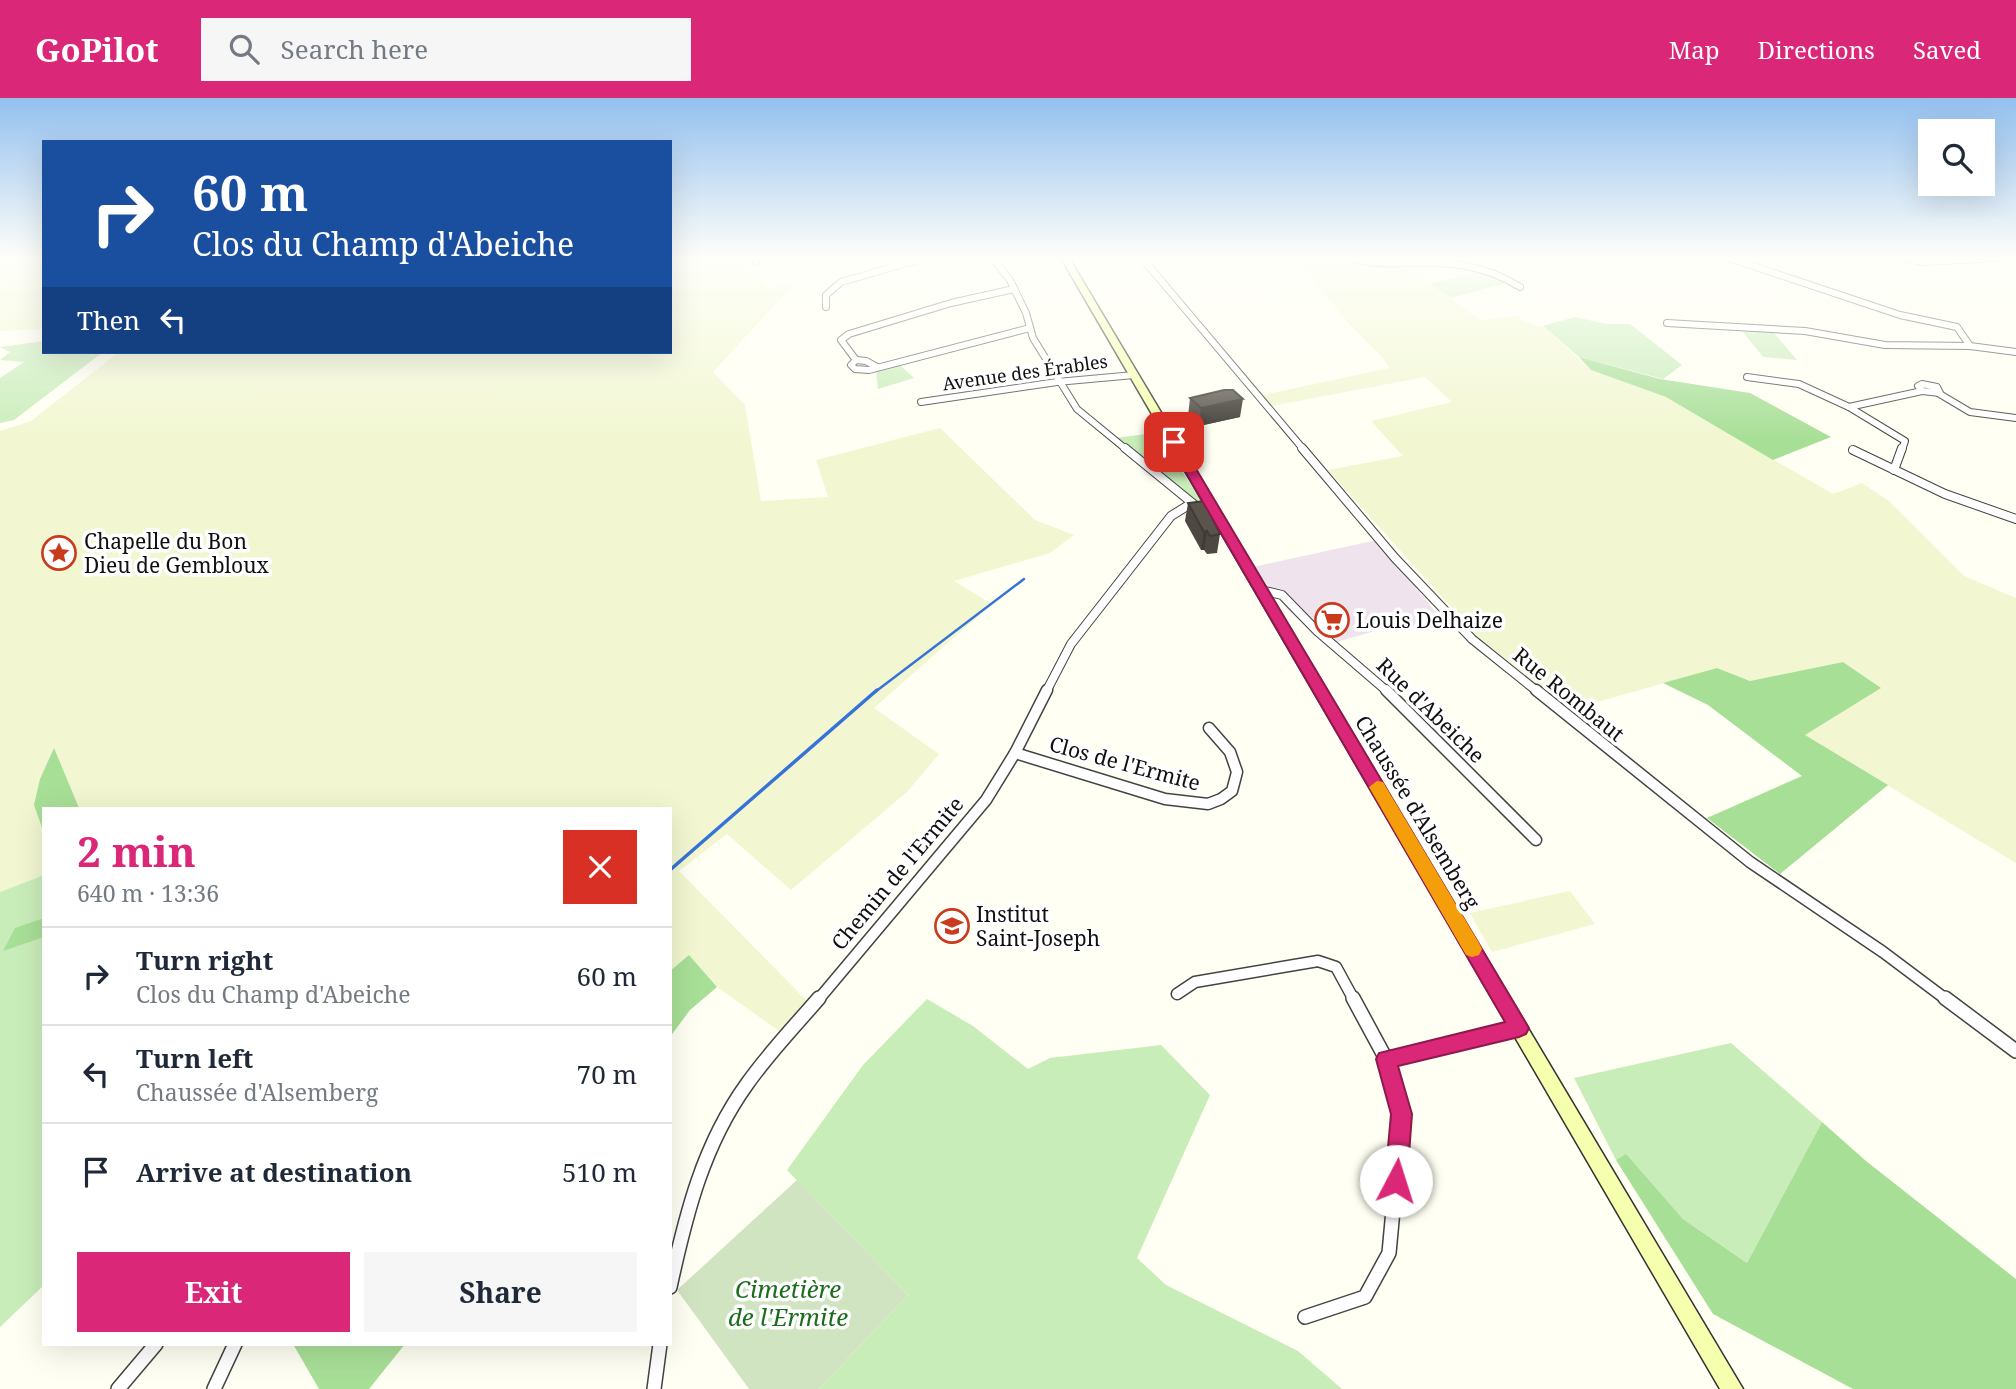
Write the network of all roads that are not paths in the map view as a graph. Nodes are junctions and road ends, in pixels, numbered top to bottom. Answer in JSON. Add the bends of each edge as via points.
{"nodes":[{"id":1,"x":907,"y":318,"type":"edge"},
{"id":2,"x":1028,"y":318,"type":"edge"},
{"id":3,"x":1100,"y":318,"type":"edge"},
{"id":4,"x":1193,"y":318,"type":"edge"},
{"id":5,"x":1917,"y":318,"type":"edge"},
{"id":6,"x":1667,"y":323,"type":"dead end"},
{"id":7,"x":1030,"y":328,"type":"junction"},
{"id":8,"x":1970,"y":346,"type":"junction"},
{"id":9,"x":2016,"y":352,"type":"edge"},
{"id":10,"x":1133,"y":375,"type":"junction"},
{"id":11,"x":1747,"y":377,"type":"dead end"},
{"id":12,"x":1057,"y":382,"type":"junction"},
{"id":13,"x":921,"y":402,"type":"dead end"},
{"id":14,"x":1849,"y":407,"type":"junction"},
{"id":15,"x":2016,"y":418,"type":"edge"},
{"id":16,"x":1853,"y":450,"type":"dead end"},
{"id":17,"x":1894,"y":470,"type":"junction"},
{"id":18,"x":1192,"y":503,"type":"junction"},
{"id":19,"x":1200,"y":510,"type":"edge"},
{"id":20,"x":1208,"y":517,"type":"edge"},
{"id":21,"x":2016,"y":519,"type":"edge"},
{"id":22,"x":1222,"y":523,"type":"junction"},
{"id":23,"x":1261,"y":590,"type":"junction"},
{"id":24,"x":1272,"y":610,"type":"junction"},
{"id":25,"x":1297,"y":610,"type":"junction"},
{"id":26,"x":1209,"y":729,"type":"dead end"},
{"id":27,"x":1015,"y":753,"type":"junction"},
{"id":28,"x":1536,"y":840,"type":"dead end"},
{"id":29,"x":1177,"y":994,"type":"dead end"},
{"id":30,"x":1519,"y":1028,"type":"junction"},
{"id":31,"x":2016,"y":1051,"type":"edge"},
{"id":32,"x":1386,"y":1059,"type":"junction"},
{"id":33,"x":672,"y":1278,"type":"edge"},
{"id":34,"x":1305,"y":1317,"type":"dead end"},
{"id":35,"x":154,"y":1346,"type":"edge"},
{"id":36,"x":233,"y":1346,"type":"edge"},
{"id":37,"x":660,"y":1346,"type":"edge"},
{"id":38,"x":118,"y":1389,"type":"edge"},
{"id":39,"x":214,"y":1389,"type":"edge"},
{"id":40,"x":654,"y":1389,"type":"edge"},
{"id":41,"x":1732,"y":1389,"type":"edge"}],
"edges":[{"from":1,"to":7,"type":"street","via":[[841,340],[856,360],[851,365],[869,370]]},
{"from":2,"to":7,"type":"street"},
{"from":3,"to":10,"type":"main road","name":"Chaussée d'Alsemberg"},
{"from":4,"to":31,"type":"street","name":"Rue Rombaut","via":[[1395,558],[1472,639],[1750,862],[1883,952]]},
{"from":5,"to":8,"type":"street","via":[[1960,330]]},
{"from":6,"to":8,"type":"street","via":[[1814,332],[1885,345]]},
{"from":7,"to":12,"type":"street"},
{"from":8,"to":9,"type":"street"},
{"from":10,"to":12,"type":"street","name":"Avenue des Érables"},
{"from":10,"to":22,"type":"main road","name":"Chaussée d'Alsemberg"},
{"from":11,"to":14,"type":"street","via":[[1799,383]]},
{"from":12,"to":13,"type":"street","name":"Avenue des Érables"},
{"from":12,"to":18,"type":"street","via":[[1088,420]]},
{"from":14,"to":15,"type":"street","via":[[1922,391],[1918,386],[1926,384],[1970,412]]},
{"from":14,"to":17,"type":"street","via":[[1905,441]]},
{"from":16,"to":17,"type":"street"},
{"from":17,"to":21,"type":"street"},
{"from":18,"to":19,"type":"street"},
{"from":18,"to":27,"type":"street","name":"Chemin de l'Ermite","via":[[1171,516],[1082,629]]},
{"from":20,"to":22,"type":"street"},
{"from":22,"to":23,"type":"main road","name":"Chaussée d'Alsemberg"},
{"from":23,"to":24,"type":"main road","name":"Chaussée d'Alsemberg"},
{"from":23,"to":25,"type":"street","name":"Rue d'Abeiche","via":[[1282,594]]},
{"from":24,"to":25,"type":"street"},
{"from":24,"to":30,"type":"main road","name":"Chaussée d'Alsemberg"},
{"from":25,"to":28,"type":"street","name":"Rue d'Abeiche","via":[[1402,704]]},
{"from":26,"to":27,"type":"street","name":"Clos de l'Ermite","via":[[1222,738],[1238,774],[1232,793],[1212,804],[1152,794]]},
{"from":27,"to":33,"type":"street","name":"Chemin de l'Ermite","via":[[986,800],[748,1082],[726,1115],[707,1154]]},
{"from":29,"to":32,"type":"street","via":[[1195,982],[1318,961],[1335,967]]},
{"from":30,"to":32,"type":"street"},
{"from":30,"to":41,"type":"main road","name":"Chaussée d'Alsemberg"},
{"from":32,"to":34,"type":"street","via":[[1402,1114],[1389,1253],[1365,1297]]},
{"from":35,"to":38,"type":"street"},
{"from":36,"to":39,"type":"street"},
{"from":37,"to":40,"type":"street"}]}
